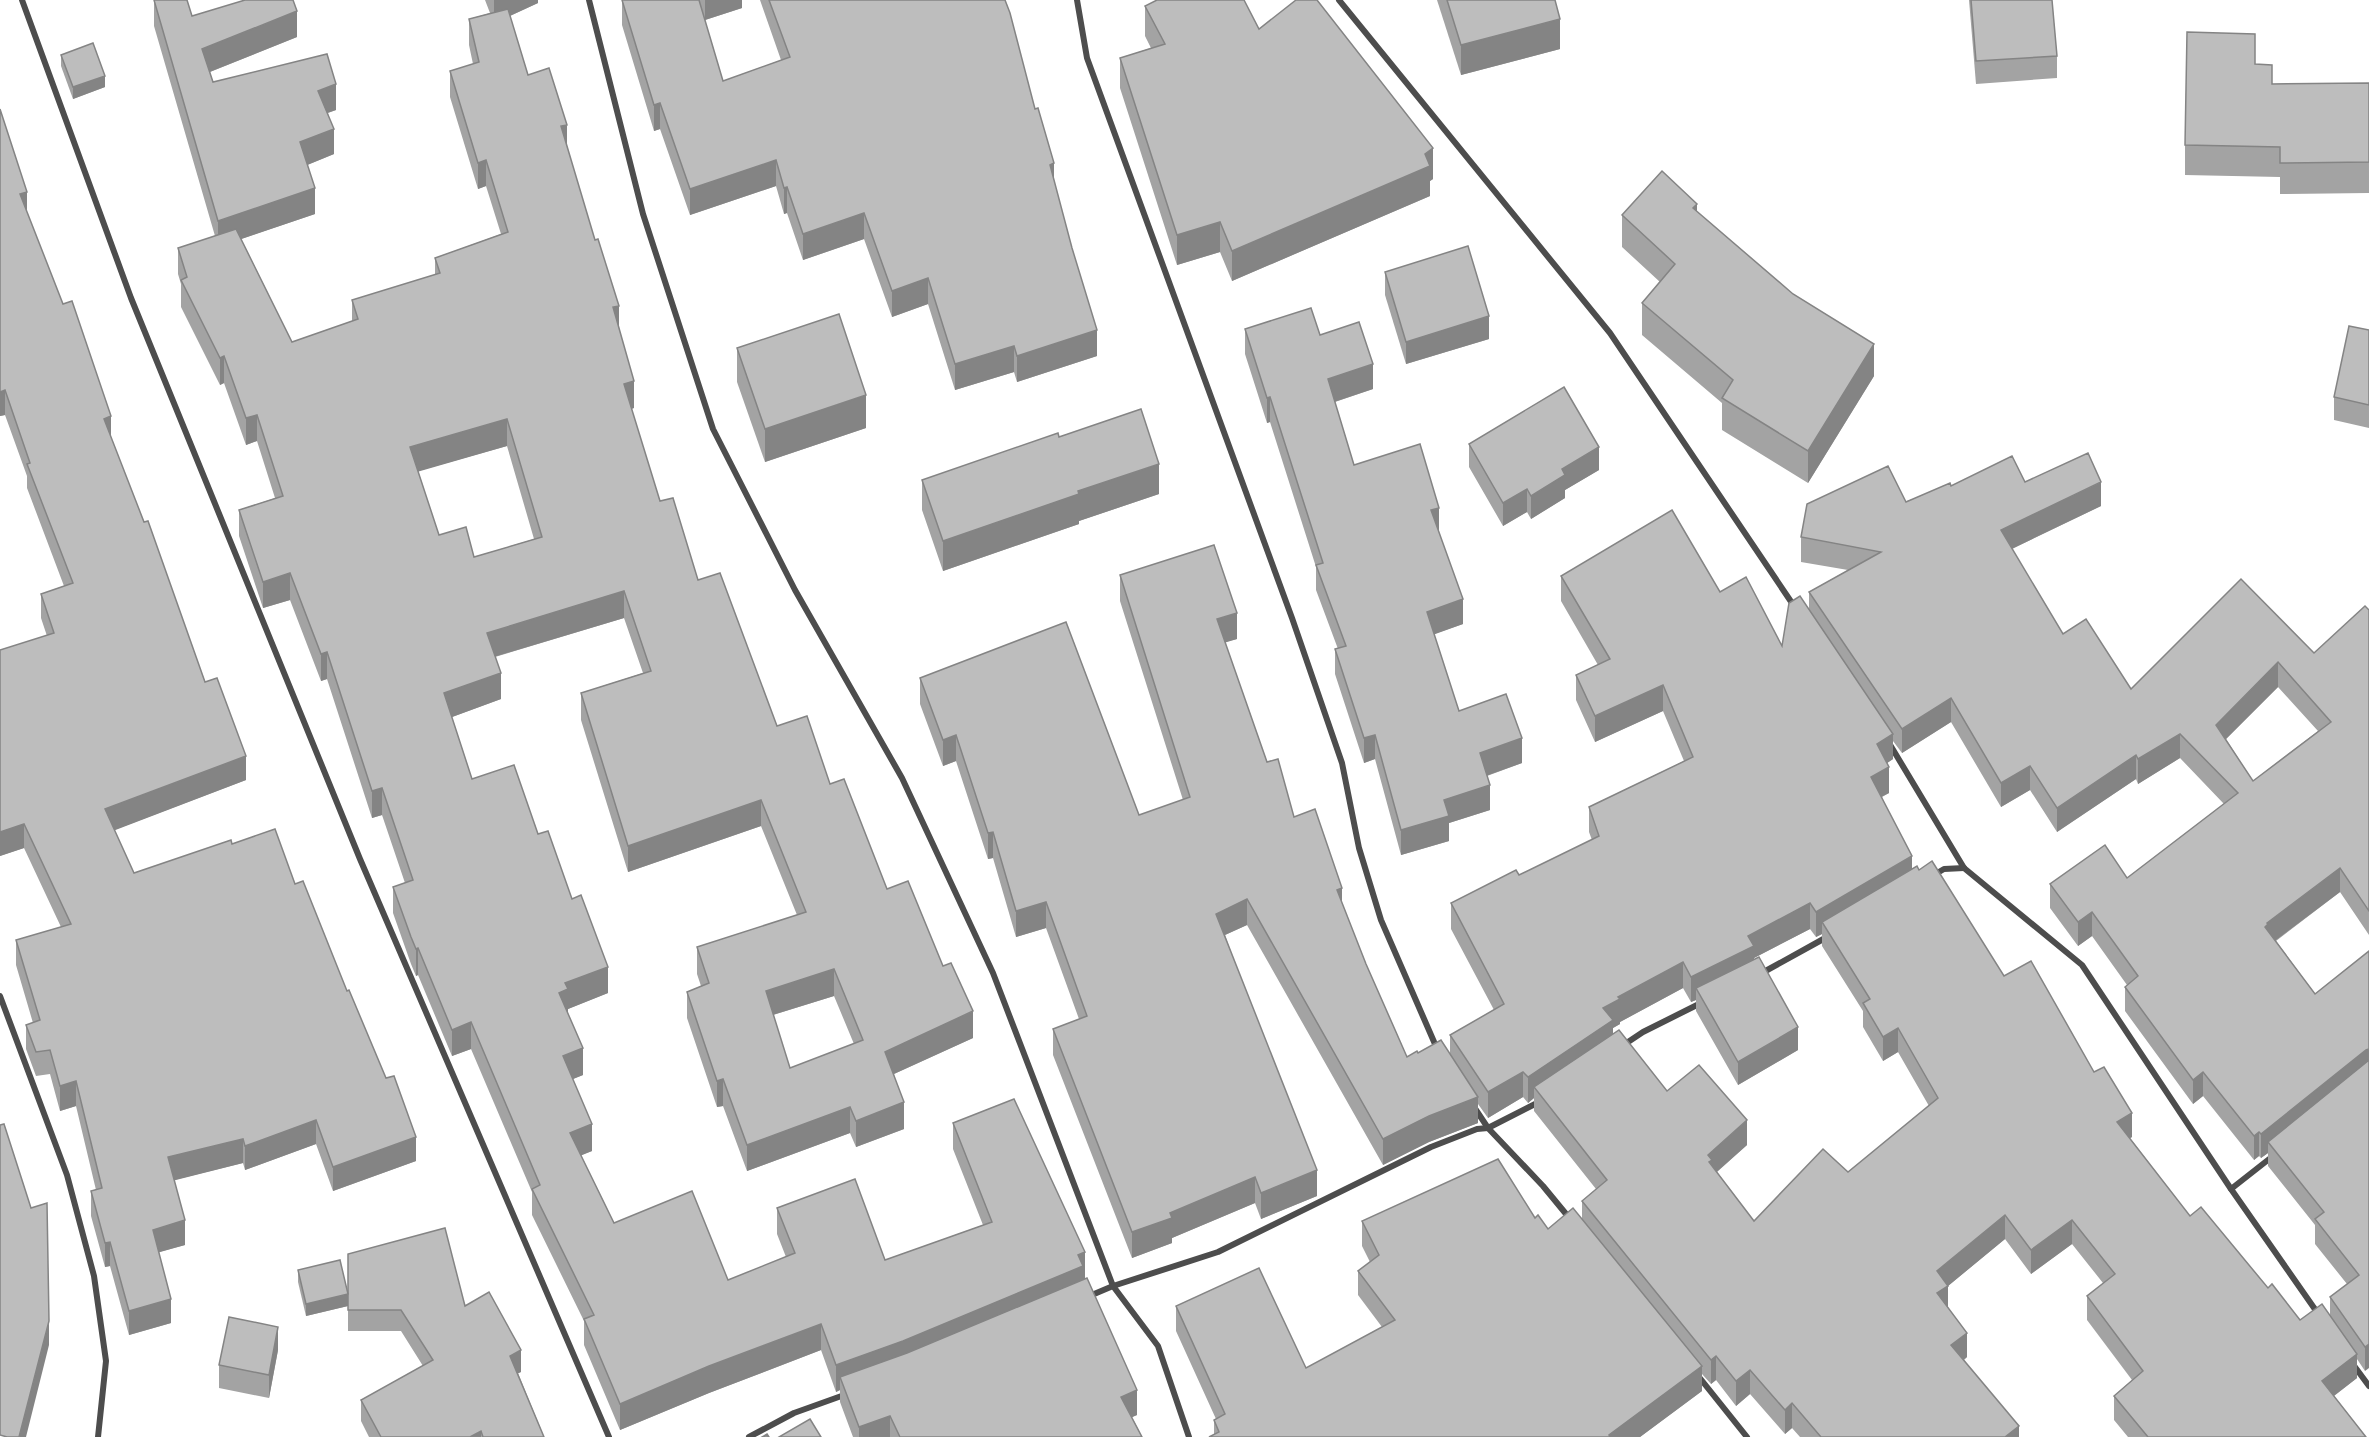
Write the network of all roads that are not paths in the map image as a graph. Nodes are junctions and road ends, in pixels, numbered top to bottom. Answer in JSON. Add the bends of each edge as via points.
{"nodes":[{"id":1,"x":22,"y":0,"type":"edge"},
{"id":2,"x":590,"y":0,"type":"edge"},
{"id":3,"x":1077,"y":0,"type":"edge"},
{"id":4,"x":1340,"y":0,"type":"edge"},
{"id":5,"x":1802,"y":617,"type":"edge"},
{"id":6,"x":1884,"y":735,"type":"edge"},
{"id":7,"x":1964,"y":868,"type":"junction"},
{"id":8,"x":1924,"y":881,"type":"edge"},
{"id":9,"x":1834,"y":933,"type":"edge"},
{"id":10,"x":1754,"y":977,"type":"edge"},
{"id":11,"x":0,"y":996,"type":"edge"},
{"id":12,"x":1713,"y":997,"type":"edge"},
{"id":13,"x":1614,"y":1051,"type":"edge"},
{"id":14,"x":1440,"y":1054,"type":"edge"},
{"id":15,"x":1548,"y":1095,"type":"edge"},
{"id":16,"x":1470,"y":1101,"type":"edge"},
{"id":17,"x":1488,"y":1128,"type":"junction"},
{"id":18,"x":2277,"y":1152,"type":"edge"},
{"id":19,"x":2231,"y":1190,"type":"junction"},
{"id":20,"x":1574,"y":1223,"type":"edge"},
{"id":21,"x":1113,"y":1286,"type":"junction"},
{"id":22,"x":1080,"y":1300,"type":"edge"},
{"id":23,"x":2325,"y":1324,"type":"edge"},
{"id":24,"x":2345,"y":1353,"type":"edge"},
{"id":25,"x":1695,"y":1372,"type":"edge"},
{"id":26,"x":2369,"y":1386,"type":"edge"},
{"id":27,"x":850,"y":1393,"type":"edge"},
{"id":28,"x":98,"y":1437,"type":"edge"},
{"id":29,"x":609,"y":1437,"type":"edge"},
{"id":30,"x":749,"y":1437,"type":"edge"},
{"id":31,"x":1189,"y":1437,"type":"edge"},
{"id":32,"x":1747,"y":1437,"type":"edge"}],
"edges":[{"from":1,"to":29,"type":"street","via":[[144,331],[360,859]]},
{"from":2,"to":21,"type":"street","via":[[643,214],[712,429],[795,590],[902,777],[993,973]]},
{"from":3,"to":14,"type":"street","via":[[1087,58],[1342,763],[1359,848],[1382,920]]},
{"from":4,"to":5,"type":"street","via":[[1610,333]]},
{"from":6,"to":7,"type":"street"},
{"from":7,"to":8,"type":"street","via":[[1944,869]]},
{"from":7,"to":19,"type":"street","via":[[2082,965]]},
{"from":9,"to":10,"type":"street"},
{"from":11,"to":28,"type":"street","via":[[67,1175],[94,1276],[106,1360]]},
{"from":12,"to":13,"type":"street"},
{"from":15,"to":17,"type":"street"},
{"from":16,"to":17,"type":"street"},
{"from":17,"to":20,"type":"street"},
{"from":17,"to":21,"type":"street","via":[[1431,1147],[1218,1252]]},
{"from":18,"to":19,"type":"street"},
{"from":19,"to":23,"type":"street"},
{"from":21,"to":22,"type":"street"},
{"from":21,"to":31,"type":"street","via":[[1158,1346]]},
{"from":24,"to":26,"type":"street"},
{"from":25,"to":32,"type":"street"},
{"from":27,"to":30,"type":"street","via":[[794,1413]]}]}
